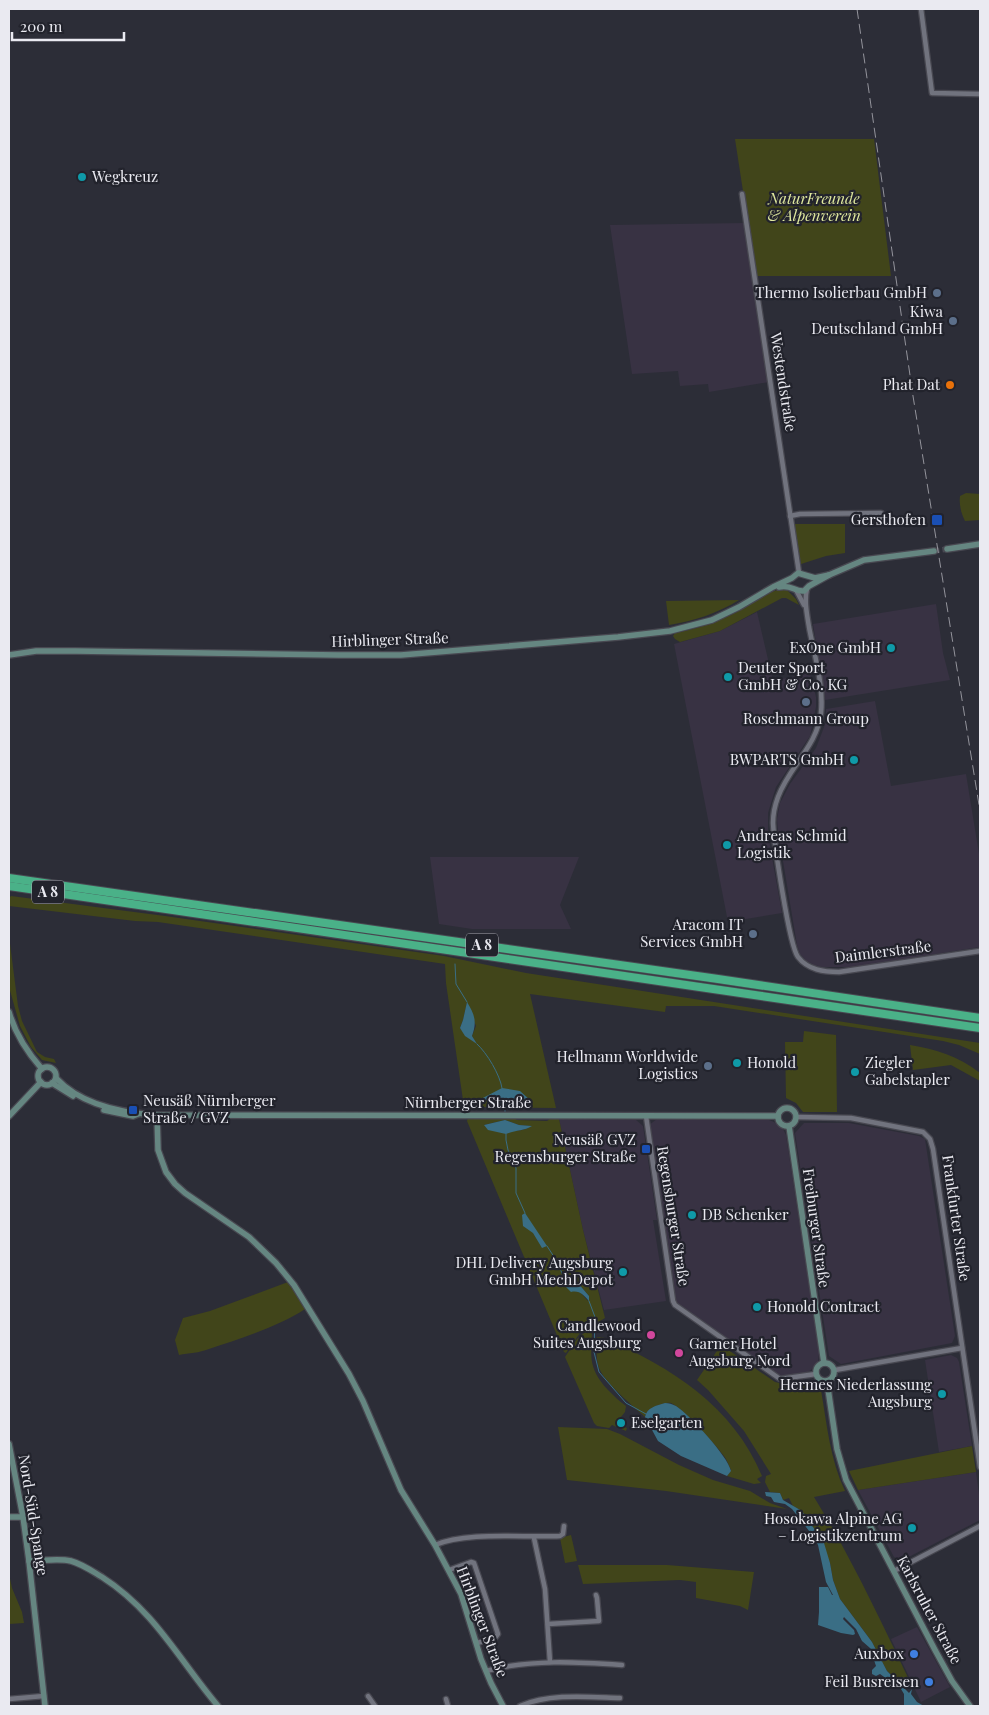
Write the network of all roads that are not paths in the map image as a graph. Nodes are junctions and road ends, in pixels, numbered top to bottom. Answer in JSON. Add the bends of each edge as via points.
{"nodes":[{"id":1,"x":921,"y":9,"type":"edge"},
{"id":2,"x":980,"y":94,"type":"edge"},
{"id":3,"x":742,"y":194,"type":"dead end"},
{"id":4,"x":881,"y":513,"type":"dead end"},
{"id":5,"x":790,"y":516,"type":"junction"},
{"id":6,"x":980,"y":544,"type":"edge"},
{"id":7,"x":947,"y":549,"type":"tunnel mouth"},
{"id":8,"x":934,"y":552,"type":"tunnel mouth"},
{"id":9,"x":799,"y":573,"type":"junction"},
{"id":10,"x":829,"y":575,"type":"junction"},
{"id":11,"x":808,"y":576,"type":"junction"},
{"id":12,"x":792,"y":578,"type":"junction"},
{"id":13,"x":808,"y":587,"type":"junction"},
{"id":14,"x":795,"y":589,"type":"junction"},
{"id":15,"x":764,"y":592,"type":"junction"},
{"id":16,"x":806,"y":609,"type":"junction"},
{"id":17,"x":9,"y":655,"type":"edge"},
{"id":18,"x":9,"y":878,"type":"edge"},
{"id":19,"x":9,"y":886,"type":"edge"},
{"id":20,"x":980,"y":952,"type":"edge"},
{"id":21,"x":9,"y":1012,"type":"edge"},
{"id":22,"x":980,"y":1018,"type":"edge"},
{"id":23,"x":980,"y":1028,"type":"edge"},
{"id":24,"x":42,"y":1069,"type":"junction"},
{"id":25,"x":56,"y":1078,"type":"junction"},
{"id":26,"x":41,"y":1082,"type":"junction"},
{"id":27,"x":52,"y":1083,"type":"junction"},
{"id":28,"x":90,"y":1103,"type":"junction"},
{"id":29,"x":157,"y":1115,"type":"junction"},
{"id":30,"x":9,"y":1116,"type":"edge"},
{"id":31,"x":646,"y":1116,"type":"junction"},
{"id":32,"x":778,"y":1116,"type":"junction"},
{"id":33,"x":796,"y":1117,"type":"junction"},
{"id":34,"x":789,"y":1126,"type":"junction"},
{"id":35,"x":962,"y":1348,"type":"junction"},
{"id":36,"x":824,"y":1363,"type":"junction"},
{"id":37,"x":835,"y":1370,"type":"junction"},
{"id":38,"x":816,"y":1374,"type":"junction"},
{"id":39,"x":827,"y":1382,"type":"junction"},
{"id":40,"x":9,"y":1444,"type":"edge"},
{"id":41,"x":980,"y":1467,"type":"edge"},
{"id":42,"x":9,"y":1517,"type":"edge"},
{"id":43,"x":23,"y":1517,"type":"junction"},
{"id":44,"x":564,"y":1526,"type":"dead end"},
{"id":45,"x":980,"y":1526,"type":"edge"},
{"id":46,"x":534,"y":1538,"type":"junction"},
{"id":47,"x":436,"y":1545,"type":"junction"},
{"id":48,"x":30,"y":1561,"type":"junction"},
{"id":49,"x":449,"y":1570,"type":"junction"},
{"id":50,"x":894,"y":1572,"type":"junction"},
{"id":51,"x":596,"y":1595,"type":"dead end"},
{"id":52,"x":548,"y":1624,"type":"junction"},
{"id":53,"x":477,"y":1643,"type":"junction"},
{"id":54,"x":550,"y":1662,"type":"junction"},
{"id":55,"x":622,"y":1665,"type":"dead end"},
{"id":56,"x":486,"y":1671,"type":"junction"},
{"id":57,"x":44,"y":1696,"type":"junction"},
{"id":58,"x":368,"y":1696,"type":"dead end"},
{"id":59,"x":446,"y":1698,"type":"dead end"},
{"id":60,"x":620,"y":1698,"type":"dead end"},
{"id":61,"x":9,"y":1699,"type":"edge"},
{"id":62,"x":45,"y":1706,"type":"edge"},
{"id":63,"x":218,"y":1706,"type":"edge"},
{"id":64,"x":375,"y":1706,"type":"edge"},
{"id":65,"x":448,"y":1706,"type":"edge"},
{"id":66,"x":503,"y":1706,"type":"edge"},
{"id":67,"x":520,"y":1706,"type":"edge"},
{"id":68,"x":970,"y":1706,"type":"edge"}],
"edges":[{"from":1,"to":2,"type":"street","via":[[932,93]]},
{"from":3,"to":5,"type":"street","name":"Westendstraße"},
{"from":4,"to":5,"type":"street"},
{"from":5,"to":9,"type":"street","name":"Westendstraße"},
{"from":6,"to":7,"type":"street"},
{"from":8,"to":10,"type":"street","name":"Hirblinger Straße","via":[[868,559]]},
{"from":9,"to":11,"type":"street","name":"Hirblinger Straße"},
{"from":9,"to":12,"type":"street","name":"Hirblinger Straße"},
{"from":10,"to":11,"type":"street","name":"Hirblinger Straße"},
{"from":10,"to":13,"type":"street","name":"Hirblinger Straße"},
{"from":11,"to":13,"type":"street"},
{"from":12,"to":14,"type":"street"},
{"from":12,"to":15,"type":"street","name":"Hirblinger Straße"},
{"from":13,"to":14,"type":"street","name":"Hirblinger Straße","via":[[802,591]]},
{"from":13,"to":16,"type":"street","name":"Daimlerstraße"},
{"from":14,"to":15,"type":"street","name":"Hirblinger Straße","via":[[782,586]]},
{"from":14,"to":16,"type":"street","name":"Daimlerstraße"},
{"from":15,"to":17,"type":"street","name":"Hirblinger Straße","via":[[712,620],[682,629],[618,637],[401,655],[36,651]]},
{"from":16,"to":20,"type":"street","name":"Daimlerstraße","via":[[821,694],[820,719],[812,742],[784,784],[773,820],[795,952],[811,967],[839,972]]},
{"from":18,"to":22,"type":"highway","number":"A 8"},
{"from":19,"to":23,"type":"highway","number":"A 8"},
{"from":21,"to":24,"type":"street","via":[[24,1047]]},
{"from":24,"to":25,"type":"street","via":[[53,1068]]},
{"from":24,"to":26,"type":"street","via":[[38,1075]]},
{"from":25,"to":27,"type":"street"},
{"from":25,"to":28,"type":"street"},
{"from":26,"to":27,"type":"street"},
{"from":26,"to":30,"type":"street"},
{"from":27,"to":28,"type":"street"},
{"from":28,"to":29,"type":"street","name":"Nürnberger Straße"},
{"from":29,"to":31,"type":"street","name":"Nürnberger Straße"},
{"from":29,"to":47,"type":"street","name":"Hirblinger Straße","via":[[158,1150],[166,1172],[186,1193],[250,1237],[294,1285],[351,1378],[401,1490]]},
{"from":31,"to":32,"type":"street","name":"Nürnberger Straße"},
{"from":31,"to":38,"type":"street","name":"Regensburger Straße","via":[[675,1305],[780,1379]]},
{"from":32,"to":33,"type":"street","via":[[786,1107],[795,1111]]},
{"from":32,"to":34,"type":"street","via":[[781,1124]]},
{"from":33,"to":34,"type":"street"},
{"from":33,"to":35,"type":"street","name":"Frankfurter Straße","via":[[851,1118],[923,1132],[930,1139]]},
{"from":34,"to":36,"type":"street","name":"Freiburger Straße"},
{"from":35,"to":37,"type":"street"},
{"from":35,"to":41,"type":"street","name":"Frankfurter Straße"},
{"from":36,"to":37,"type":"street"},
{"from":36,"to":38,"type":"street","via":[[818,1366]]},
{"from":37,"to":39,"type":"street","via":[[833,1378]]},
{"from":38,"to":39,"type":"street","via":[[819,1380]]},
{"from":39,"to":50,"type":"street","name":"Karlsruher Straße","via":[[842,1468]]},
{"from":40,"to":43,"type":"street","name":"Nord-Süd-Spange"},
{"from":42,"to":43,"type":"street"},
{"from":43,"to":48,"type":"street","name":"Nord-Süd-Spange"},
{"from":44,"to":46,"type":"street","via":[[560,1536]]},
{"from":45,"to":50,"type":"street"},
{"from":46,"to":47,"type":"street","via":[[480,1537]]},
{"from":46,"to":52,"type":"street"},
{"from":47,"to":49,"type":"street","name":"Hirblinger Straße"},
{"from":48,"to":57,"type":"street","name":"Nord-Süd-Spange"},
{"from":48,"to":63,"type":"street","via":[[73,1562],[110,1582],[158,1626]]},
{"from":49,"to":53,"type":"street","name":"Hirblinger Straße","via":[[461,1594]]},
{"from":49,"to":53,"type":"street","via":[[473,1562],[477,1571],[498,1634]]},
{"from":50,"to":68,"type":"street","name":"Karlsruher Straße","via":[[952,1681]]},
{"from":51,"to":52,"type":"street","via":[[599,1621]]},
{"from":52,"to":54,"type":"street"},
{"from":53,"to":56,"type":"street","name":"Hirblinger Straße"},
{"from":54,"to":55,"type":"street"},
{"from":54,"to":56,"type":"street"},
{"from":56,"to":66,"type":"street","name":"Hirblinger Straße"},
{"from":57,"to":61,"type":"street"},
{"from":57,"to":62,"type":"street","name":"Nord-Süd-Spange"},
{"from":58,"to":64,"type":"street"},
{"from":59,"to":65,"type":"street"},
{"from":60,"to":67,"type":"street","via":[[566,1697]]}]}
